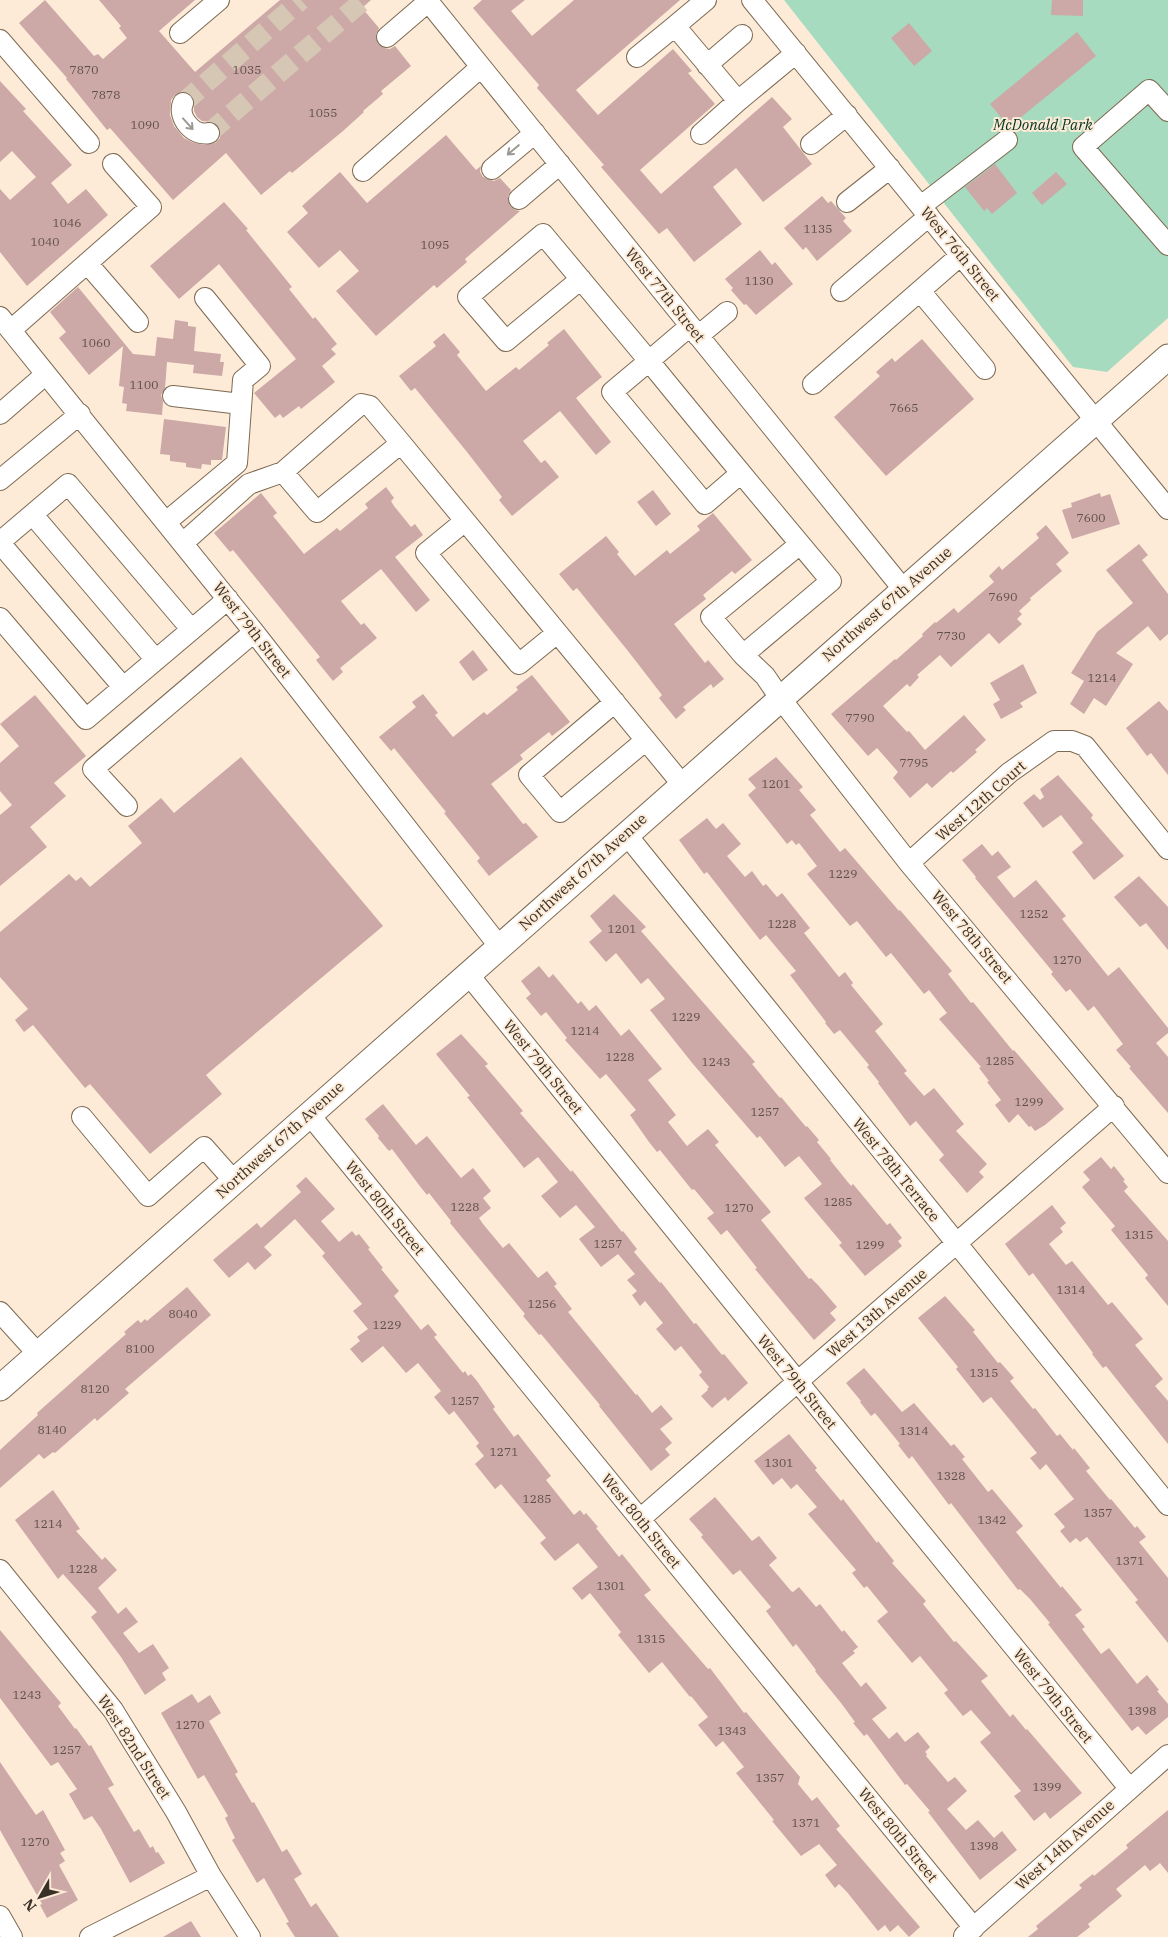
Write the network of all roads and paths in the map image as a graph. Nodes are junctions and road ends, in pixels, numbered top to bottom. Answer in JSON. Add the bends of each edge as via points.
{"nodes":[{"id":1,"x":219,"y":0,"type":"edge"},
{"id":2,"x":706,"y":0,"type":"edge"},
{"id":3,"x":752,"y":0,"type":"edge"},
{"id":4,"x":428,"y":1,"type":"edge"},
{"id":5,"x":675,"y":26,"type":"junction"},
{"id":6,"x":180,"y":33,"type":"dead end"},
{"id":7,"x":742,"y":35,"type":"dead end"},
{"id":8,"x":387,"y":37,"type":"dead end"},
{"id":9,"x":0,"y":40,"type":"edge"},
{"id":10,"x":796,"y":53,"type":"junction"},
{"id":11,"x":637,"y":57,"type":"dead end"},
{"id":12,"x":707,"y":65,"type":"junction"},
{"id":13,"x":481,"y":67,"type":"junction"},
{"id":14,"x":738,"y":101,"type":"junction"},
{"id":15,"x":183,"y":103,"type":"dead end"},
{"id":16,"x":1168,"y":111,"type":"edge"},
{"id":17,"x":847,"y":115,"type":"junction"},
{"id":18,"x":208,"y":133,"type":"dead end"},
{"id":19,"x":535,"y":133,"type":"junction"},
{"id":20,"x":701,"y":134,"type":"dead end"},
{"id":21,"x":1007,"y":140,"type":"dead end"},
{"id":22,"x":90,"y":143,"type":"dead end"},
{"id":23,"x":811,"y":144,"type":"dead end"},
{"id":24,"x":113,"y":164,"type":"dead end"},
{"id":25,"x":560,"y":164,"type":"junction"},
{"id":26,"x":492,"y":168,"type":"dead end"},
{"id":27,"x":890,"y":168,"type":"junction"},
{"id":28,"x":363,"y":171,"type":"dead end"},
{"id":29,"x":519,"y":199,"type":"dead end"},
{"id":30,"x":847,"y":202,"type":"dead end"},
{"id":31,"x":925,"y":211,"type":"junction"},
{"id":32,"x":1168,"y":245,"type":"edge"},
{"id":33,"x":961,"y":255,"type":"junction"},
{"id":34,"x":88,"y":263,"type":"junction"},
{"id":35,"x":581,"y":278,"type":"junction"},
{"id":36,"x":841,"y":291,"type":"dead end"},
{"id":37,"x":920,"y":291,"type":"junction"},
{"id":38,"x":205,"y":298,"type":"dead end"},
{"id":39,"x":727,"y":312,"type":"dead end"},
{"id":40,"x":138,"y":322,"type":"dead end"},
{"id":41,"x":5,"y":324,"type":"edge"},
{"id":42,"x":694,"y":331,"type":"junction"},
{"id":43,"x":1168,"y":357,"type":"edge"},
{"id":44,"x":649,"y":361,"type":"junction"},
{"id":45,"x":985,"y":369,"type":"dead end"},
{"id":46,"x":46,"y":374,"type":"junction"},
{"id":47,"x":813,"y":384,"type":"dead end"},
{"id":48,"x":173,"y":396,"type":"dead end"},
{"id":49,"x":241,"y":404,"type":"junction"},
{"id":50,"x":0,"y":414,"type":"edge"},
{"id":51,"x":80,"y":414,"type":"junction"},
{"id":52,"x":1096,"y":420,"type":"junction"},
{"id":53,"x":401,"y":443,"type":"junction"},
{"id":54,"x":283,"y":472,"type":"junction"},
{"id":55,"x":741,"y":473,"type":"junction"},
{"id":56,"x":0,"y":480,"type":"edge"},
{"id":57,"x":1168,"y":509,"type":"edge"},
{"id":58,"x":33,"y":515,"type":"junction"},
{"id":59,"x":465,"y":520,"type":"junction"},
{"id":60,"x":166,"y":522,"type":"junction"},
{"id":61,"x":0,"y":543,"type":"edge"},
{"id":62,"x":183,"y":543,"type":"junction"},
{"id":63,"x":800,"y":544,"type":"junction"},
{"id":64,"x":903,"y":589,"type":"junction"},
{"id":65,"x":228,"y":598,"type":"junction"},
{"id":66,"x":0,"y":618,"type":"edge"},
{"id":67,"x":191,"y":629,"type":"junction"},
{"id":68,"x":254,"y":632,"type":"junction"},
{"id":69,"x":557,"y":632,"type":"junction"},
{"id":70,"x":743,"y":654,"type":"junction"},
{"id":71,"x":156,"y":660,"type":"junction"},
{"id":72,"x":123,"y":687,"type":"junction"},
{"id":73,"x":780,"y":698,"type":"junction"},
{"id":74,"x":615,"y":702,"type":"junction"},
{"id":75,"x":646,"y":740,"type":"junction"},
{"id":76,"x":682,"y":784,"type":"junction"},
{"id":77,"x":127,"y":806,"type":"dead end"},
{"id":78,"x":626,"y":834,"type":"junction"},
{"id":79,"x":1168,"y":849,"type":"edge"},
{"id":80,"x":910,"y":863,"type":"junction"},
{"id":81,"x":499,"y":946,"type":"junction"},
{"id":82,"x":468,"y":974,"type":"junction"},
{"id":83,"x":1114,"y":1106,"type":"junction"},
{"id":84,"x":309,"y":1114,"type":"junction"},
{"id":85,"x":82,"y":1117,"type":"dead end"},
{"id":86,"x":1168,"y":1173,"type":"edge"},
{"id":87,"x":234,"y":1181,"type":"junction"},
{"id":88,"x":956,"y":1244,"type":"junction"},
{"id":89,"x":0,"y":1312,"type":"edge"},
{"id":90,"x":38,"y":1354,"type":"junction"},
{"id":91,"x":798,"y":1382,"type":"junction"},
{"id":92,"x":0,"y":1388,"type":"edge"},
{"id":93,"x":1168,"y":1505,"type":"edge"},
{"id":94,"x":640,"y":1519,"type":"junction"},
{"id":95,"x":0,"y":1570,"type":"edge"},
{"id":96,"x":1168,"y":1754,"type":"edge"},
{"id":97,"x":1129,"y":1788,"type":"junction"},
{"id":98,"x":211,"y":1876,"type":"junction"},
{"id":99,"x":0,"y":1916,"type":"edge"},
{"id":100,"x":969,"y":1932,"type":"edge"},
{"id":101,"x":12,"y":1937,"type":"edge"},
{"id":102,"x":90,"y":1937,"type":"edge"},
{"id":103,"x":250,"y":1937,"type":"edge"}],
"edges":[{"from":1,"to":6,"type":"street"},
{"from":2,"to":5,"type":"street"},
{"from":3,"to":10,"type":"street","name":"West 76th Street"},
{"from":4,"to":8,"type":"street"},
{"from":4,"to":13,"type":"street","name":"West 77th Street"},
{"from":5,"to":11,"type":"street"},
{"from":5,"to":12,"type":"street"},
{"from":7,"to":12,"type":"street"},
{"from":9,"to":22,"type":"street"},
{"from":10,"to":14,"type":"street"},
{"from":10,"to":17,"type":"street","name":"West 76th Street"},
{"from":12,"to":14,"type":"street"},
{"from":13,"to":19,"type":"street","name":"West 77th Street"},
{"from":13,"to":28,"type":"street"},
{"from":14,"to":20,"type":"street"},
{"from":15,"to":18,"type":"street","one_way":true,"via":[[180,108],[182,117],[188,125],[203,135]]},
{"from":16,"to":32,"type":"street","via":[[1149,90],[1083,147]]},
{"from":17,"to":23,"type":"street"},
{"from":17,"to":27,"type":"street","name":"West 76th Street"},
{"from":19,"to":25,"type":"street","name":"West 77th Street"},
{"from":19,"to":26,"type":"street","one_way":true},
{"from":21,"to":31,"type":"street"},
{"from":24,"to":34,"type":"street","via":[[151,207]]},
{"from":25,"to":29,"type":"street"},
{"from":25,"to":42,"type":"street","name":"West 77th Street"},
{"from":27,"to":30,"type":"street"},
{"from":27,"to":31,"type":"street","name":"West 76th Street"},
{"from":31,"to":33,"type":"street","name":"West 76th Street"},
{"from":31,"to":36,"type":"street"},
{"from":33,"to":37,"type":"street"},
{"from":33,"to":52,"type":"street","name":"West 76th Street"},
{"from":34,"to":40,"type":"street"},
{"from":34,"to":41,"type":"street"},
{"from":35,"to":35,"type":"street","via":[[543,234],[468,296],[506,341]]},
{"from":35,"to":44,"type":"street"},
{"from":37,"to":45,"type":"street"},
{"from":37,"to":47,"type":"street"},
{"from":38,"to":49,"type":"street","via":[[260,366],[243,380]]},
{"from":39,"to":42,"type":"street"},
{"from":41,"to":46,"type":"street","name":"West 79th Street"},
{"from":42,"to":44,"type":"street"},
{"from":42,"to":64,"type":"street","name":"West 77th Street"},
{"from":43,"to":52,"type":"main road","name":"Northwest 67th Avenue"},
{"from":44,"to":55,"type":"street"},
{"from":44,"to":55,"type":"street","via":[[612,392],[624,407],[705,504]]},
{"from":46,"to":50,"type":"street"},
{"from":46,"to":51,"type":"street","name":"West 79th Street"},
{"from":48,"to":49,"type":"street"},
{"from":49,"to":60,"type":"street","via":[[237,463]]},
{"from":51,"to":56,"type":"street"},
{"from":51,"to":60,"type":"street","name":"West 79th Street"},
{"from":52,"to":57,"type":"street","name":"West 76th Street"},
{"from":52,"to":64,"type":"main road","name":"Northwest 67th Avenue"},
{"from":53,"to":54,"type":"street","via":[[370,406],[361,404]]},
{"from":53,"to":54,"type":"street","via":[[317,512]]},
{"from":53,"to":59,"type":"street"},
{"from":54,"to":62,"type":"street","via":[[248,484]]},
{"from":55,"to":63,"type":"street"},
{"from":58,"to":61,"type":"street"},
{"from":58,"to":67,"type":"street","via":[[68,484]]},
{"from":58,"to":71,"type":"street"},
{"from":59,"to":69,"type":"street"},
{"from":59,"to":69,"type":"street","via":[[426,553],[519,664]]},
{"from":60,"to":62,"type":"street","name":"West 79th Street"},
{"from":61,"to":72,"type":"street"},
{"from":62,"to":65,"type":"street","name":"West 79th Street"},
{"from":63,"to":70,"type":"street","via":[[831,581]]},
{"from":63,"to":70,"type":"street","name":"West 78th Street","via":[[711,617]]},
{"from":64,"to":73,"type":"main road","name":"Northwest 67th Avenue"},
{"from":65,"to":67,"type":"street"},
{"from":65,"to":68,"type":"street","name":"West 79th Street"},
{"from":66,"to":72,"type":"street","via":[[86,719]]},
{"from":67,"to":71,"type":"street"},
{"from":68,"to":77,"type":"street","via":[[93,769]]},
{"from":68,"to":81,"type":"street","name":"West 79th Street"},
{"from":69,"to":74,"type":"street"},
{"from":70,"to":73,"type":"street","name":"West 78th Street"},
{"from":71,"to":72,"type":"street"},
{"from":73,"to":76,"type":"main road","name":"Northwest 67th Avenue"},
{"from":73,"to":80,"type":"street","name":"West 78th Street"},
{"from":74,"to":75,"type":"street"},
{"from":74,"to":75,"type":"street","via":[[529,775],[560,812]]},
{"from":75,"to":76,"type":"street"},
{"from":76,"to":78,"type":"main road","name":"Northwest 67th Avenue"},
{"from":78,"to":81,"type":"main road","name":"Northwest 67th Avenue"},
{"from":78,"to":88,"type":"street","name":"West 78th Terrace"},
{"from":79,"to":80,"type":"street","name":"West 12th Court","via":[[1085,746],[1072,741],[1054,741],[1009,773]]},
{"from":80,"to":83,"type":"street","name":"West 78th Street"},
{"from":81,"to":82,"type":"main road","name":"Northwest 67th Avenue"},
{"from":82,"to":84,"type":"main road","name":"Northwest 67th Avenue"},
{"from":82,"to":91,"type":"street","name":"West 79th Street"},
{"from":83,"to":86,"type":"street","name":"West 78th Street"},
{"from":83,"to":88,"type":"street","name":"West 13th Avenue"},
{"from":84,"to":87,"type":"main road","name":"Northwest 67th Avenue"},
{"from":84,"to":94,"type":"street","name":"West 80th Street"},
{"from":85,"to":87,"type":"street","via":[[148,1196],[204,1147]]},
{"from":87,"to":90,"type":"main road","name":"Northwest 67th Avenue"},
{"from":88,"to":91,"type":"street","name":"West 13th Avenue"},
{"from":88,"to":93,"type":"street","name":"West 78th Terrace"},
{"from":89,"to":90,"type":"street"},
{"from":90,"to":92,"type":"main road","name":"Northwest 67th Avenue"},
{"from":91,"to":94,"type":"street","name":"West 13th Avenue"},
{"from":91,"to":97,"type":"street","name":"West 79th Street"},
{"from":94,"to":100,"type":"street","name":"West 80th Street"},
{"from":95,"to":98,"type":"street","name":"West 82nd Street","via":[[113,1710]]},
{"from":96,"to":97,"type":"street","name":"West 14th Avenue"},
{"from":97,"to":100,"type":"street","name":"West 14th Avenue"},
{"from":98,"to":102,"type":"street"},
{"from":98,"to":103,"type":"street","name":"West 82nd Street"},
{"from":99,"to":101,"type":"street"}]}
